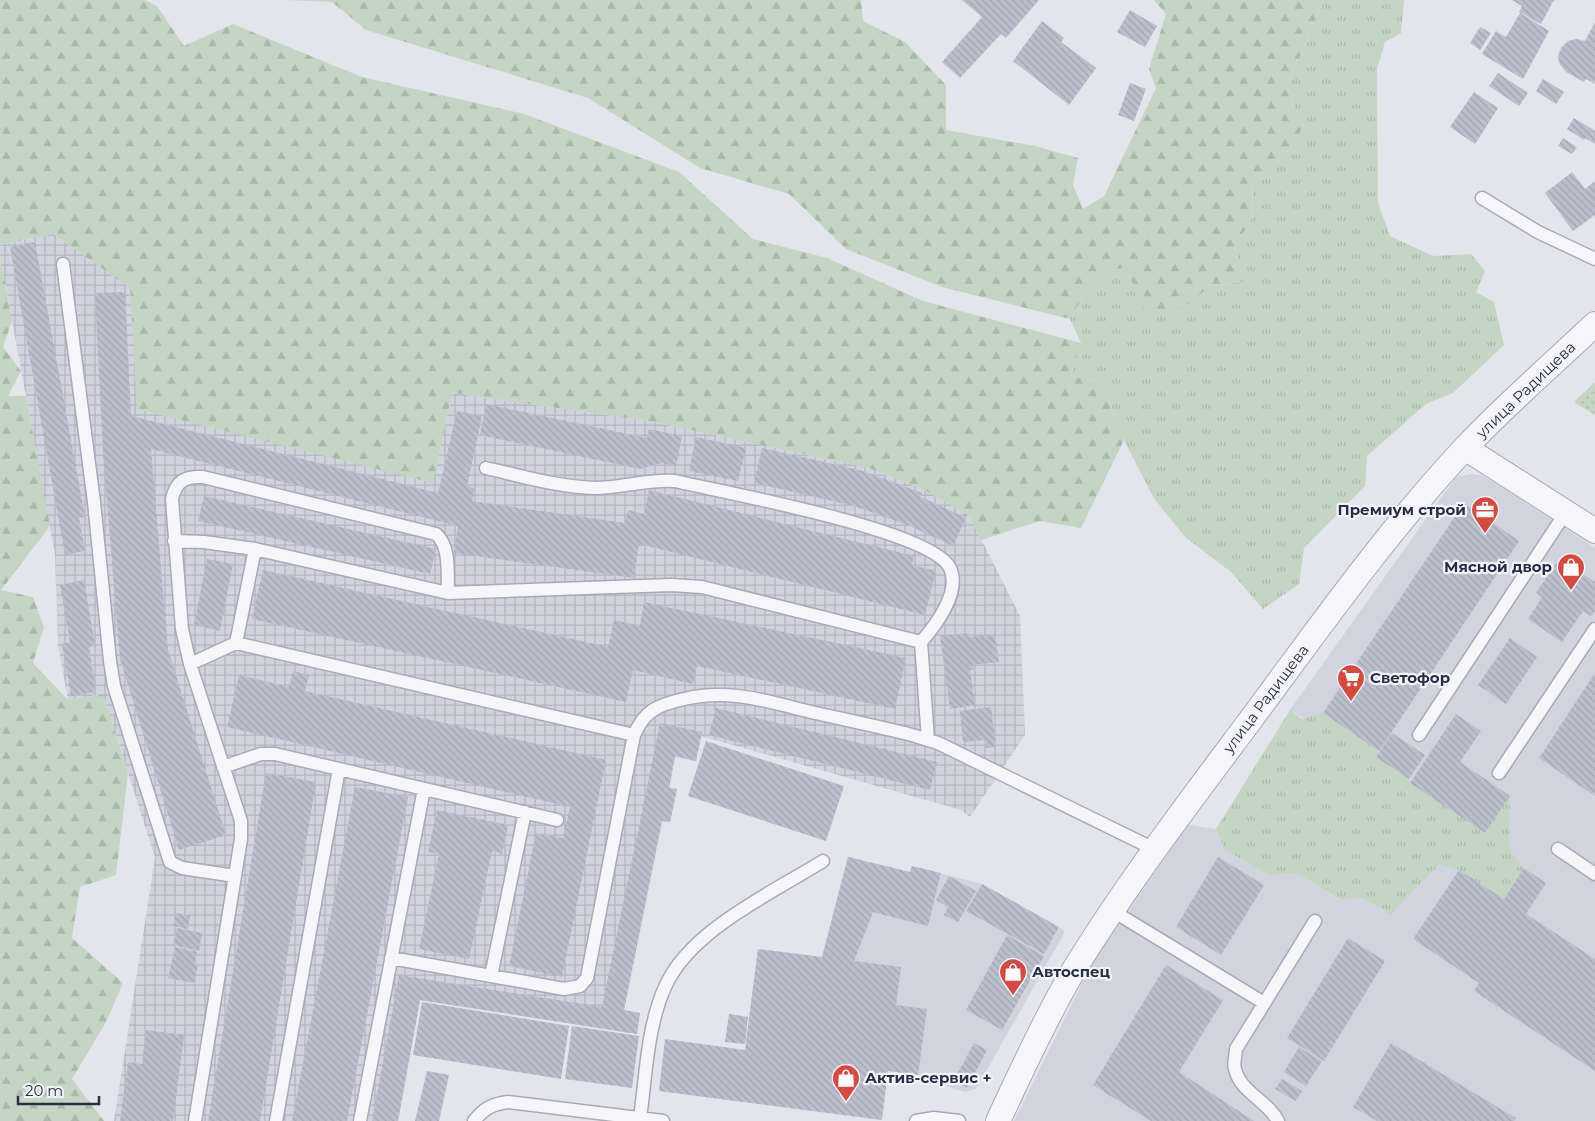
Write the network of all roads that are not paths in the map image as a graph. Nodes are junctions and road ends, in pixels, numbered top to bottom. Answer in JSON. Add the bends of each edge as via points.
{"nodes":[{"id":1,"x":1482,"y":198,"type":"dead end"},
{"id":2,"x":1595,"y":259,"type":"edge"},
{"id":3,"x":63,"y":264,"type":"dead end"},
{"id":4,"x":1595,"y":324,"type":"edge"},
{"id":5,"x":1465,"y":448,"type":"junction"},
{"id":6,"x":486,"y":468,"type":"dead end"},
{"id":7,"x":1566,"y":512,"type":"junction"},
{"id":8,"x":1595,"y":531,"type":"edge"},
{"id":9,"x":174,"y":541,"type":"junction"},
{"id":10,"x":255,"y":549,"type":"junction"},
{"id":11,"x":448,"y":593,"type":"junction"},
{"id":12,"x":1595,"y":630,"type":"edge"},
{"id":13,"x":922,"y":642,"type":"junction"},
{"id":14,"x":236,"y":643,"type":"junction"},
{"id":15,"x":190,"y":664,"type":"junction"},
{"id":16,"x":634,"y":735,"type":"junction"},
{"id":17,"x":1419,"y":735,"type":"dead end"},
{"id":18,"x":928,"y":740,"type":"junction"},
{"id":19,"x":223,"y":767,"type":"junction"},
{"id":20,"x":339,"y":769,"type":"junction"},
{"id":21,"x":1499,"y":773,"type":"dead end"},
{"id":22,"x":424,"y":789,"type":"junction"},
{"id":23,"x":525,"y":812,"type":"junction"},
{"id":24,"x":556,"y":820,"type":"dead end"},
{"id":25,"x":1154,"y":849,"type":"junction"},
{"id":26,"x":1558,"y":849,"type":"dead end"},
{"id":27,"x":823,"y":861,"type":"dead end"},
{"id":28,"x":1595,"y":874,"type":"edge"},
{"id":29,"x":235,"y":876,"type":"junction"},
{"id":30,"x":1113,"y":911,"type":"junction"},
{"id":31,"x":1315,"y":921,"type":"dead end"},
{"id":32,"x":391,"y":958,"type":"junction"},
{"id":33,"x":492,"y":976,"type":"junction"},
{"id":34,"x":1264,"y":1003,"type":"junction"},
{"id":35,"x":640,"y":1118,"type":"junction"},
{"id":36,"x":195,"y":1121,"type":"edge"},
{"id":37,"x":276,"y":1121,"type":"edge"},
{"id":38,"x":360,"y":1121,"type":"edge"},
{"id":39,"x":474,"y":1121,"type":"edge"},
{"id":40,"x":663,"y":1121,"type":"edge"},
{"id":41,"x":916,"y":1121,"type":"edge"},
{"id":42,"x":959,"y":1121,"type":"edge"},
{"id":43,"x":998,"y":1121,"type":"edge"},
{"id":44,"x":1278,"y":1121,"type":"edge"}],
"edges":[{"from":1,"to":2,"type":"lane","via":[[1538,232]]},
{"from":3,"to":29,"type":"lane","via":[[114,686],[170,862],[182,868]]},
{"from":4,"to":5,"type":"street","name":"улица Радищева"},
{"from":5,"to":7,"type":"street"},
{"from":5,"to":25,"type":"street","name":"улица Радищева","via":[[1360,573]]},
{"from":6,"to":13,"type":"lane","via":[[579,488],[675,481],[845,520],[915,543],[945,560],[952,578],[951,591],[941,616]]},
{"from":7,"to":8,"type":"street"},
{"from":7,"to":17,"type":"lane"},
{"from":9,"to":10,"type":"lane"},
{"from":9,"to":11,"type":"lane","via":[[174,488],[182,480],[203,477],[436,534],[445,547]]},
{"from":9,"to":15,"type":"lane","via":[[182,629]]},
{"from":10,"to":11,"type":"lane"},
{"from":10,"to":14,"type":"lane"},
{"from":11,"to":13,"type":"lane","via":[[671,585],[702,587]]},
{"from":12,"to":21,"type":"lane"},
{"from":13,"to":18,"type":"lane"},
{"from":14,"to":15,"type":"lane"},
{"from":14,"to":16,"type":"lane"},
{"from":15,"to":19,"type":"lane"},
{"from":16,"to":18,"type":"lane","via":[[641,719],[655,708],[706,694],[724,694],[745,696]]},
{"from":16,"to":33,"type":"lane","via":[[587,978],[580,986],[564,989]]},
{"from":18,"to":25,"type":"lane"},
{"from":19,"to":20,"type":"lane","via":[[261,754],[275,754]]},
{"from":19,"to":29,"type":"lane","via":[[241,821]]},
{"from":20,"to":22,"type":"lane"},
{"from":20,"to":37,"type":"lane"},
{"from":22,"to":23,"type":"lane"},
{"from":22,"to":32,"type":"lane"},
{"from":23,"to":24,"type":"lane"},
{"from":23,"to":33,"type":"lane"},
{"from":25,"to":30,"type":"street","name":"улица Радищева"},
{"from":26,"to":28,"type":"lane"},
{"from":27,"to":35,"type":"lane","via":[[710,931],[691,947],[678,964],[658,1007]]},
{"from":29,"to":36,"type":"lane"},
{"from":30,"to":34,"type":"lane"},
{"from":30,"to":43,"type":"street","name":"улица Радищева","via":[[1075,969]]},
{"from":31,"to":34,"type":"lane"},
{"from":32,"to":33,"type":"lane"},
{"from":32,"to":38,"type":"lane"},
{"from":34,"to":44,"type":"lane","via":[[1236,1049],[1234,1068],[1244,1086],[1274,1112]]},
{"from":35,"to":39,"type":"lane","via":[[508,1102],[493,1104],[480,1112]]},
{"from":35,"to":40,"type":"lane"},
{"from":41,"to":42,"type":"lane","via":[[934,1118]]}]}
